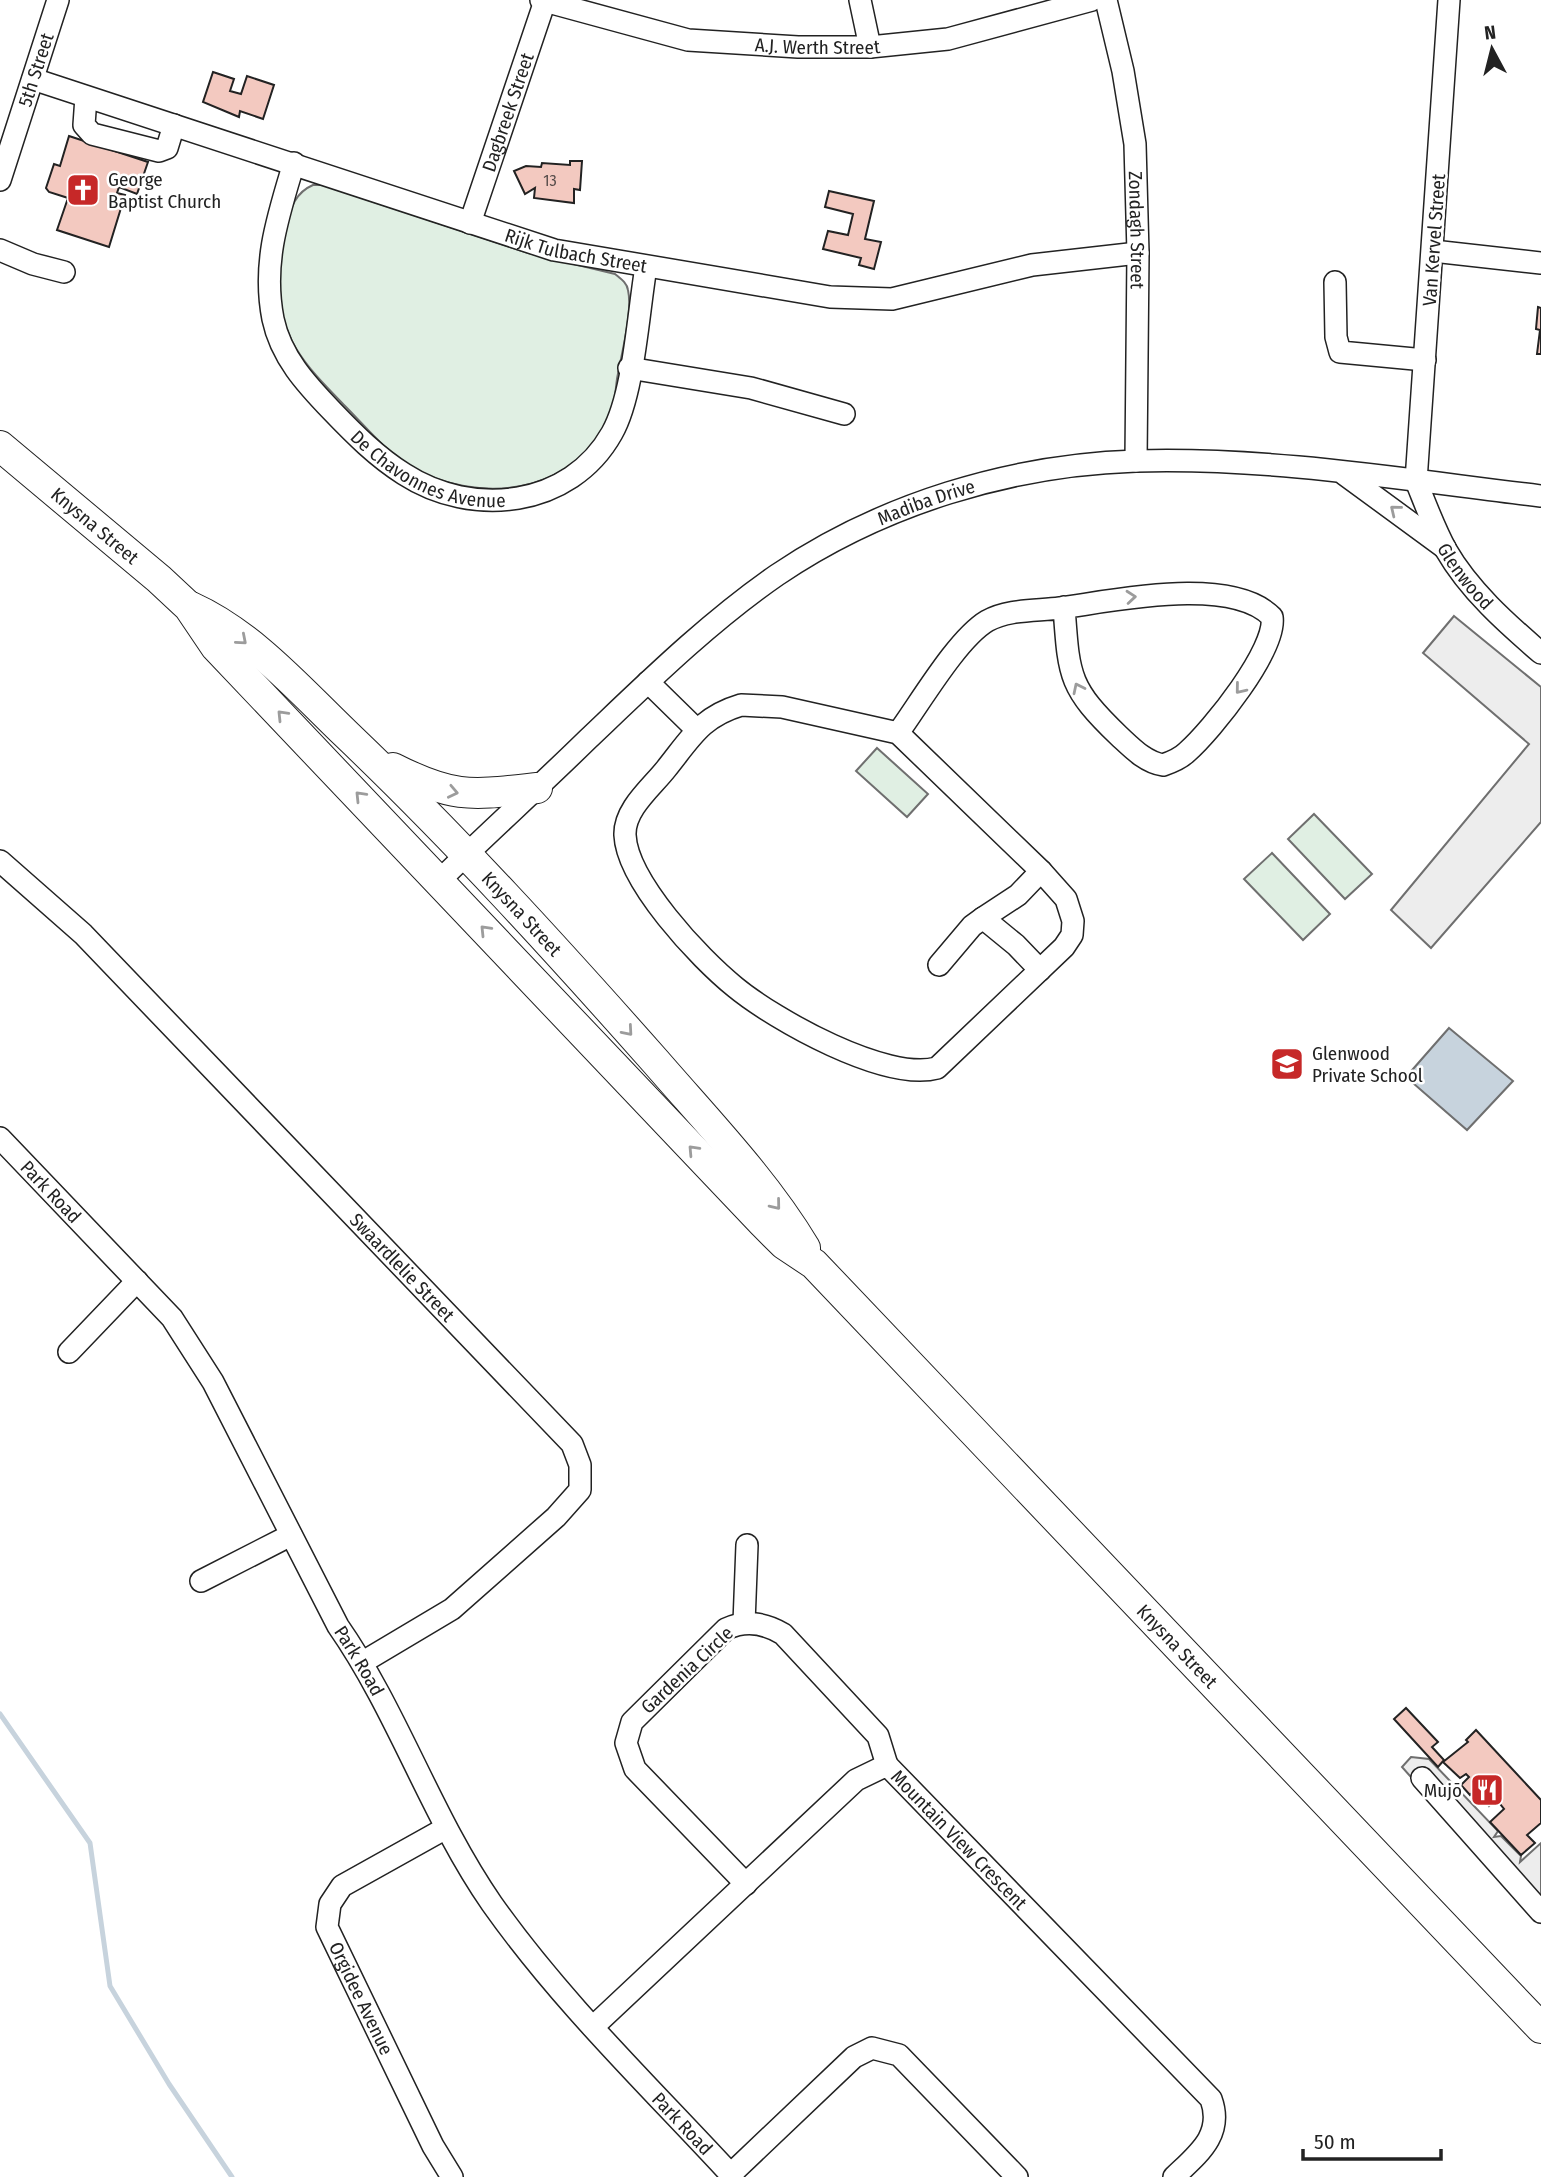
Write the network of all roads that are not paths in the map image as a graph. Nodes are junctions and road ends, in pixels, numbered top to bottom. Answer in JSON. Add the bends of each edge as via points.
{"nodes":[{"id":1,"x":58,"y":0,"type":"edge"},
{"id":2,"x":860,"y":0,"type":"edge"},
{"id":3,"x":1092,"y":0,"type":"edge"},
{"id":4,"x":1106,"y":0,"type":"edge"},
{"id":5,"x":1449,"y":0,"type":"edge"},
{"id":6,"x":543,"y":1,"type":"edge"},
{"id":7,"x":870,"y":47,"type":"junction"},
{"id":8,"x":33,"y":79,"type":"junction"},
{"id":9,"x":86,"y":97,"type":"junction"},
{"id":10,"x":174,"y":125,"type":"junction"},
{"id":11,"x":293,"y":163,"type":"junction"},
{"id":12,"x":0,"y":178,"type":"edge"},
{"id":13,"x":470,"y":223,"type":"junction"},
{"id":14,"x":0,"y":250,"type":"edge"},
{"id":15,"x":1433,"y":251,"type":"junction"},
{"id":16,"x":1138,"y":253,"type":"junction"},
{"id":17,"x":1541,"y":263,"type":"edge"},
{"id":18,"x":646,"y":267,"type":"junction"},
{"id":19,"x":64,"y":272,"type":"dead end"},
{"id":20,"x":1335,"y":282,"type":"dead end"},
{"id":21,"x":1425,"y":360,"type":"junction"},
{"id":22,"x":629,"y":368,"type":"junction"},
{"id":23,"x":844,"y":414,"type":"dead end"},
{"id":24,"x":0,"y":446,"type":"edge"},
{"id":25,"x":1136,"y":461,"type":"junction"},
{"id":26,"x":1343,"y":473,"type":"junction"},
{"id":27,"x":1416,"y":481,"type":"junction"},
{"id":28,"x":1541,"y":496,"type":"edge"},
{"id":29,"x":1446,"y":550,"type":"junction"},
{"id":30,"x":189,"y":607,"type":"junction"},
{"id":31,"x":1064,"y":607,"type":"junction"},
{"id":32,"x":1541,"y":653,"type":"edge"},
{"id":33,"x":648,"y":682,"type":"junction"},
{"id":34,"x":696,"y":730,"type":"junction"},
{"id":35,"x":898,"y":733,"type":"junction"},
{"id":36,"x":368,"y":755,"type":"junction"},
{"id":37,"x":537,"y":788,"type":"junction"},
{"id":38,"x":467,"y":854,"type":"junction"},
{"id":39,"x":0,"y":861,"type":"edge"},
{"id":40,"x":1041,"y":871,"type":"junction"},
{"id":41,"x":439,"y":881,"type":"junction"},
{"id":42,"x":984,"y":918,"type":"junction"},
{"id":43,"x":939,"y":965,"type":"dead end"},
{"id":44,"x":1040,"y":970,"type":"junction"},
{"id":45,"x":0,"y":1138,"type":"edge"},
{"id":46,"x":814,"y":1264,"type":"junction"},
{"id":47,"x":137,"y":1281,"type":"junction"},
{"id":48,"x":69,"y":1352,"type":"dead end"},
{"id":49,"x":291,"y":1535,"type":"junction"},
{"id":50,"x":747,"y":1545,"type":"dead end"},
{"id":51,"x":201,"y":1581,"type":"dead end"},
{"id":52,"x":744,"y":1623,"type":"junction"},
{"id":53,"x":363,"y":1662,"type":"junction"},
{"id":54,"x":887,"y":1765,"type":"junction"},
{"id":55,"x":1422,"y":1778,"type":"dead end"},
{"id":56,"x":446,"y":1828,"type":"junction"},
{"id":57,"x":746,"y":1884,"type":"junction"},
{"id":58,"x":1541,"y":1912,"type":"edge"},
{"id":59,"x":593,"y":2027,"type":"junction"},
{"id":60,"x":1541,"y":2028,"type":"edge"},
{"id":61,"x":732,"y":2176,"type":"edge"},
{"id":62,"x":452,"y":2177,"type":"edge"},
{"id":63,"x":1017,"y":2177,"type":"edge"},
{"id":64,"x":1174,"y":2177,"type":"edge"}],
"edges":[{"from":1,"to":8,"type":"street","name":"5th Street"},
{"from":2,"to":7,"type":"street"},
{"from":3,"to":7,"type":"street","name":"A.J. Werth Street","via":[[948,39]]},
{"from":4,"to":16,"type":"street","name":"Zondagh Street","via":[[1135,144]]},
{"from":5,"to":15,"type":"street","name":"Van Kervel Street"},
{"from":6,"to":7,"type":"street","name":"A.J. Werth Street","via":[[688,40]]},
{"from":6,"to":13,"type":"street","name":"Dagbreek Street"},
{"from":8,"to":9,"type":"street","name":"Rijk Tulbach Street"},
{"from":8,"to":12,"type":"street","name":"5th Street"},
{"from":9,"to":10,"type":"street","name":"Rijk Tulbach Street"},
{"from":9,"to":10,"type":"street","via":[[84,125],[92,134],[159,151],[167,148]]},
{"from":10,"to":11,"type":"street","name":"Rijk Tulbach Street"},
{"from":11,"to":13,"type":"street","name":"Rijk Tulbach Street"},
{"from":11,"to":22,"type":"street","name":"De Chavonnes Avenue","via":[[270,242],[268,270],[274,321],[284,351],[301,379],[353,433],[406,476],[479,501],[545,494],[590,463],[612,433],[624,404]]},
{"from":13,"to":18,"type":"street","name":"Rijk Tulbach Street","via":[[554,250]]},
{"from":14,"to":19,"type":"street"},
{"from":15,"to":17,"type":"street"},
{"from":15,"to":21,"type":"street","name":"Van Kervel Street"},
{"from":16,"to":18,"type":"street","name":"Rijk Tulbach Street","via":[[1032,265],[926,292],[866,300]]},
{"from":16,"to":25,"type":"street","name":"Zondagh Street"},
{"from":18,"to":22,"type":"street","name":"De Chavonnes Avenue"},
{"from":20,"to":21,"type":"street","via":[[1340,352]]},
{"from":21,"to":27,"type":"street","name":"Van Kervel Street"},
{"from":22,"to":23,"type":"street","via":[[751,388]]},
{"from":24,"to":30,"type":"highway","name":"Knysna Street","via":[[113,537]]},
{"from":25,"to":26,"type":"street","name":"Madiba Drive","via":[[1250,463]]},
{"from":25,"to":33,"type":"street","name":"Madiba Drive","via":[[1073,466],[989,481],[878,520],[779,574]]},
{"from":26,"to":27,"type":"street","name":"Madiba Drive"},
{"from":29,"to":26,"type":"street","one_way":true},
{"from":27,"to":28,"type":"street","name":"Madiba Drive"},
{"from":27,"to":29,"type":"street","name":"Glenwood"},
{"from":29,"to":32,"type":"street","name":"Glenwood","via":[[1486,601]]},
{"from":30,"to":36,"type":"highway","name":"Knysna Street","one_way":true,"via":[[231,631]]},
{"from":41,"to":30,"type":"highway","name":"Knysna Street","one_way":true,"via":[[216,647]]},
{"from":31,"to":31,"type":"street","one_way":true,"via":[[1183,593],[1250,601],[1272,617],[1273,626],[1252,673],[1237,692],[1187,753],[1163,765],[1145,759],[1087,706],[1068,663]]},
{"from":31,"to":35,"type":"street","via":[[997,617],[971,633]]},
{"from":33,"to":34,"type":"street"},
{"from":33,"to":37,"type":"street","name":"Madiba Drive"},
{"from":34,"to":35,"type":"street","via":[[712,715],[741,705],[782,707]]},
{"from":34,"to":44,"type":"street","via":[[629,815],[626,846],[634,869],[662,907],[734,987],[814,1037],[894,1068],[924,1072],[944,1063]]},
{"from":35,"to":40,"type":"street"},
{"from":36,"to":37,"type":"highway","one_way":true,"via":[[445,791],[464,795]]},
{"from":36,"to":38,"type":"highway","name":"Knysna Street"},
{"from":37,"to":38,"type":"street","name":"Madiba Drive"},
{"from":38,"to":41,"type":"street","name":"Madiba Drive"},
{"from":38,"to":46,"type":"highway","name":"Knysna Street","one_way":true,"via":[[683,1094],[781,1210]]},
{"from":39,"to":53,"type":"street","name":"Swaardlelie Street","via":[[83,934],[577,1453],[580,1490],[556,1517],[452,1609]]},
{"from":40,"to":42,"type":"street","via":[[1018,895]]},
{"from":40,"to":44,"type":"street","via":[[1066,899],[1073,921],[1072,935]]},
{"from":46,"to":41,"type":"highway","name":"Knysna Street","one_way":true,"via":[[763,1223]]},
{"from":42,"to":43,"type":"street"},
{"from":42,"to":44,"type":"street"},
{"from":45,"to":47,"type":"street","name":"Park Road"},
{"from":46,"to":60,"type":"highway","name":"Knysna Street"},
{"from":47,"to":48,"type":"street"},
{"from":47,"to":49,"type":"street","name":"Park Road","via":[[173,1318],[213,1382]]},
{"from":49,"to":51,"type":"street"},
{"from":49,"to":53,"type":"street","name":"Park Road","via":[[338,1626]]},
{"from":50,"to":52,"type":"street"},
{"from":52,"to":54,"type":"street","name":"Gardenia Circle","via":[[764,1625],[783,1634],[878,1736]]},
{"from":52,"to":57,"type":"street","name":"Gardenia Circle","via":[[719,1635],[632,1722],[626,1743],[635,1769]]},
{"from":53,"to":56,"type":"street","name":"Park Road"},
{"from":54,"to":57,"type":"street","name":"Mountain View Crescent","via":[[856,1780]]},
{"from":54,"to":64,"type":"street","name":"Mountain View Crescent","via":[[1211,2099],[1217,2119],[1210,2139]]},
{"from":55,"to":58,"type":"street"},
{"from":56,"to":59,"type":"street","name":"Park Road","via":[[491,1903]]},
{"from":56,"to":62,"type":"street","name":"Orgidee Avenue","via":[[342,1886],[330,1904],[327,1927],[426,2133]]},
{"from":57,"to":59,"type":"street","name":"Mountain View Crescent"},
{"from":59,"to":61,"type":"street","name":"Park Road"},
{"from":61,"to":63,"type":"street","via":[[853,2057],[872,2048],[900,2055]]}]}
